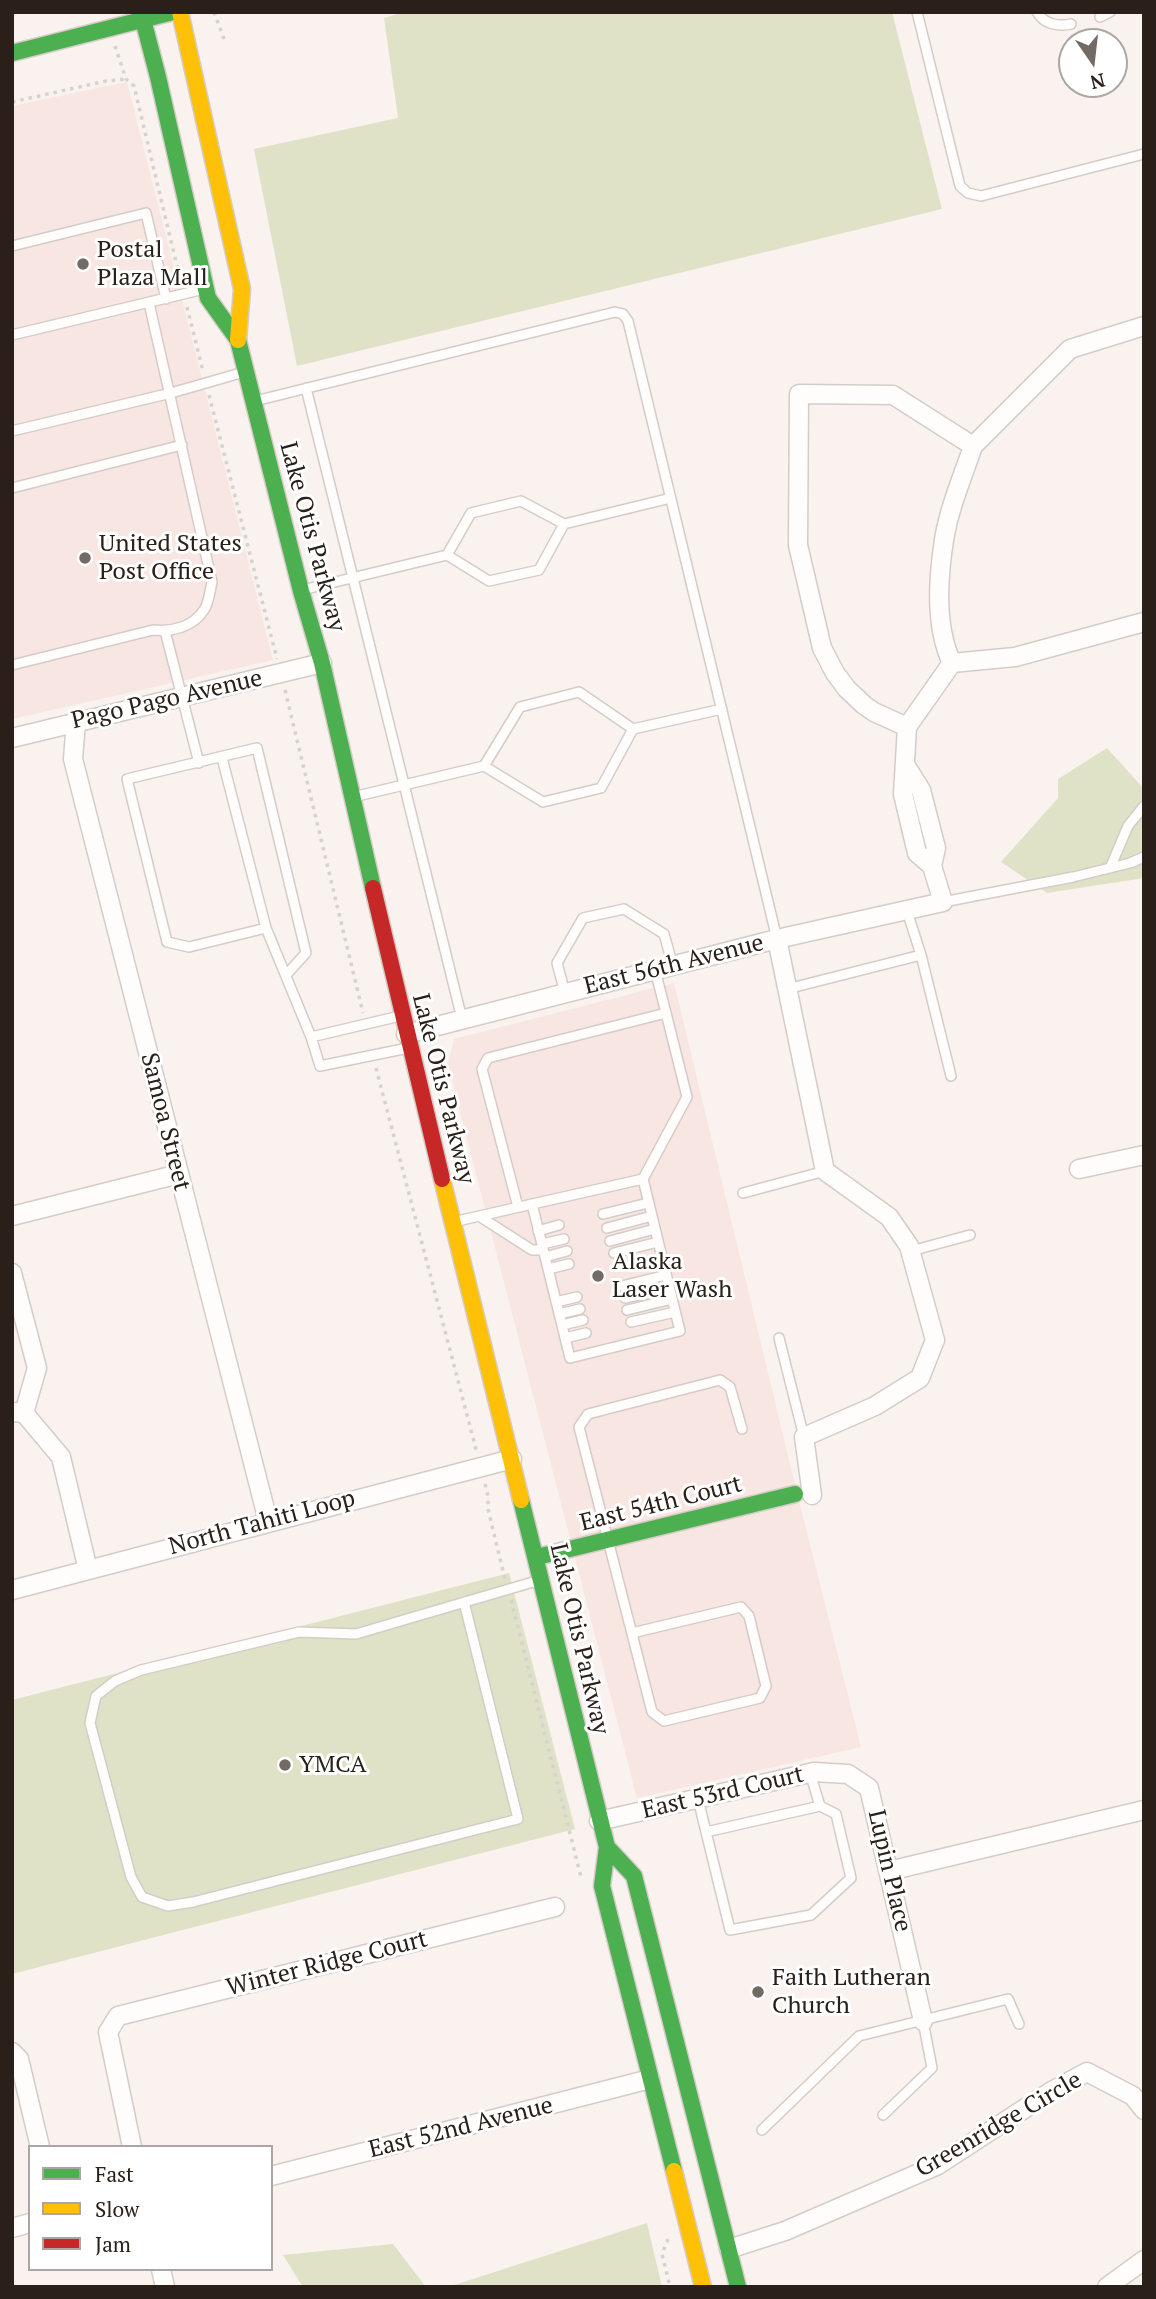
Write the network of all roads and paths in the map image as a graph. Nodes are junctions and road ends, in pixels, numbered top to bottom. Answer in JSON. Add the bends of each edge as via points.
{"nodes":[{"id":1,"x":173,"y":12,"type":"edge"},
{"id":2,"x":180,"y":12,"type":"edge"},
{"id":3,"x":214,"y":12,"type":"edge"},
{"id":4,"x":917,"y":12,"type":"edge"},
{"id":5,"x":1037,"y":12,"type":"edge"},
{"id":6,"x":1110,"y":12,"type":"edge"},
{"id":7,"x":142,"y":16,"type":"edge"},
{"id":8,"x":1100,"y":17,"type":"dead end"},
{"id":9,"x":1071,"y":24,"type":"dead end"},
{"id":10,"x":224,"y":39,"type":"dead end"},
{"id":11,"x":12,"y":52,"type":"edge"},
{"id":12,"x":12,"y":102,"type":"edge"},
{"id":13,"x":1144,"y":154,"type":"edge"},
{"id":14,"x":12,"y":246,"type":"edge"},
{"id":15,"x":206,"y":288,"type":"junction"},
{"id":16,"x":184,"y":294,"type":"junction"},
{"id":17,"x":166,"y":299,"type":"junction"},
{"id":18,"x":149,"y":303,"type":"junction"},
{"id":19,"x":1144,"y":326,"type":"edge"},
{"id":20,"x":12,"y":335,"type":"edge"},
{"id":21,"x":238,"y":340,"type":"junction"},
{"id":22,"x":246,"y":371,"type":"junction"},
{"id":23,"x":206,"y":383,"type":"junction"},
{"id":24,"x":306,"y":388,"type":"junction"},
{"id":25,"x":171,"y":393,"type":"junction"},
{"id":26,"x":254,"y":402,"type":"junction"},
{"id":27,"x":12,"y":431,"type":"edge"},
{"id":28,"x":182,"y":445,"type":"junction"},
{"id":29,"x":973,"y":446,"type":"junction"},
{"id":30,"x":12,"y":488,"type":"edge"},
{"id":31,"x":671,"y":498,"type":"junction"},
{"id":32,"x":564,"y":524,"type":"junction"},
{"id":33,"x":447,"y":555,"type":"junction"},
{"id":34,"x":353,"y":578,"type":"junction"},
{"id":35,"x":301,"y":591,"type":"junction"},
{"id":36,"x":1144,"y":622,"type":"edge"},
{"id":37,"x":165,"y":631,"type":"junction"},
{"id":38,"x":322,"y":663,"type":"junction"},
{"id":39,"x":952,"y":663,"type":"junction"},
{"id":40,"x":12,"y":665,"type":"edge"},
{"id":41,"x":282,"y":673,"type":"junction"},
{"id":42,"x":183,"y":697,"type":"junction"},
{"id":43,"x":722,"y":709,"type":"junction"},
{"id":44,"x":76,"y":722,"type":"junction"},
{"id":45,"x":907,"y":727,"type":"junction"},
{"id":46,"x":634,"y":729,"type":"junction"},
{"id":47,"x":12,"y":738,"type":"edge"},
{"id":48,"x":222,"y":758,"type":"junction"},
{"id":49,"x":199,"y":763,"type":"junction"},
{"id":50,"x":484,"y":766,"type":"junction"},
{"id":51,"x":404,"y":785,"type":"junction"},
{"id":52,"x":351,"y":797,"type":"junction"},
{"id":53,"x":1144,"y":806,"type":"edge"},
{"id":54,"x":1144,"y":857,"type":"edge"},
{"id":55,"x":1110,"y":868,"type":"junction"},
{"id":56,"x":943,"y":902,"type":"junction"},
{"id":57,"x":907,"y":911,"type":"junction"},
{"id":58,"x":266,"y":928,"type":"junction"},
{"id":59,"x":777,"y":939,"type":"junction"},
{"id":60,"x":921,"y":955,"type":"junction"},
{"id":61,"x":664,"y":968,"type":"junction"},
{"id":62,"x":286,"y":975,"type":"junction"},
{"id":63,"x":788,"y":989,"type":"junction"},
{"id":64,"x":565,"y":993,"type":"junction"},
{"id":65,"x":666,"y":1013,"type":"junction"},
{"id":66,"x":401,"y":1016,"type":"junction"},
{"id":67,"x":462,"y":1019,"type":"junction"},
{"id":68,"x":365,"y":1023,"type":"junction"},
{"id":69,"x":311,"y":1037,"type":"junction"},
{"id":70,"x":408,"y":1041,"type":"junction"},
{"id":71,"x":373,"y":1055,"type":"junction"},
{"id":72,"x":951,"y":1076,"type":"dead end"},
{"id":73,"x":1144,"y":1155,"type":"edge"},
{"id":74,"x":1079,"y":1169,"type":"dead end"},
{"id":75,"x":825,"y":1171,"type":"junction"},
{"id":76,"x":179,"y":1174,"type":"junction"},
{"id":77,"x":643,"y":1179,"type":"junction"},
{"id":78,"x":743,"y":1192,"type":"dead end"},
{"id":79,"x":648,"y":1203,"type":"junction"},
{"id":80,"x":532,"y":1204,"type":"junction"},
{"id":81,"x":518,"y":1207,"type":"junction"},
{"id":82,"x":603,"y":1214,"type":"dead end"},
{"id":83,"x":12,"y":1216,"type":"edge"},
{"id":84,"x":479,"y":1216,"type":"junction"},
{"id":85,"x":652,"y":1216,"type":"junction"},
{"id":86,"x":453,"y":1222,"type":"junction"},
{"id":87,"x":559,"y":1225,"type":"dead end"},
{"id":88,"x":607,"y":1227,"type":"dead end"},
{"id":89,"x":655,"y":1229,"type":"junction"},
{"id":90,"x":538,"y":1231,"type":"junction"},
{"id":91,"x":970,"y":1235,"type":"dead end"},
{"id":92,"x":564,"y":1239,"type":"dead end"},
{"id":93,"x":610,"y":1241,"type":"dead end"},
{"id":94,"x":658,"y":1242,"type":"junction"},
{"id":95,"x":543,"y":1250,"type":"junction"},
{"id":96,"x":567,"y":1251,"type":"dead end"},
{"id":97,"x":911,"y":1251,"type":"junction"},
{"id":98,"x":614,"y":1253,"type":"dead end"},
{"id":99,"x":569,"y":1264,"type":"dead end"},
{"id":100,"x":548,"y":1269,"type":"junction"},
{"id":101,"x":12,"y":1273,"type":"edge"},
{"id":102,"x":666,"y":1275,"type":"junction"},
{"id":103,"x":622,"y":1286,"type":"dead end"},
{"id":104,"x":669,"y":1288,"type":"junction"},
{"id":105,"x":577,"y":1297,"type":"dead end"},
{"id":106,"x":625,"y":1298,"type":"dead end"},
{"id":107,"x":672,"y":1299,"type":"junction"},
{"id":108,"x":556,"y":1302,"type":"junction"},
{"id":109,"x":580,"y":1309,"type":"dead end"},
{"id":110,"x":627,"y":1310,"type":"dead end"},
{"id":111,"x":675,"y":1312,"type":"junction"},
{"id":112,"x":559,"y":1314,"type":"junction"},
{"id":113,"x":583,"y":1320,"type":"dead end"},
{"id":114,"x":631,"y":1322,"type":"dead end"},
{"id":115,"x":562,"y":1325,"type":"junction"},
{"id":116,"x":586,"y":1333,"type":"dead end"},
{"id":117,"x":565,"y":1338,"type":"junction"},
{"id":118,"x":779,"y":1338,"type":"dead end"},
{"id":119,"x":18,"y":1413,"type":"edge"},
{"id":120,"x":742,"y":1429,"type":"dead end"},
{"id":121,"x":804,"y":1437,"type":"junction"},
{"id":122,"x":512,"y":1459,"type":"junction"},
{"id":123,"x":480,"y":1467,"type":"junction"},
{"id":124,"x":804,"y":1495,"type":"joint"},
{"id":125,"x":268,"y":1521,"type":"junction"},
{"id":126,"x":608,"y":1540,"type":"junction"},
{"id":127,"x":537,"y":1557,"type":"junction"},
{"id":128,"x":88,"y":1570,"type":"junction"},
{"id":129,"x":542,"y":1580,"type":"junction"},
{"id":130,"x":508,"y":1589,"type":"junction"},
{"id":131,"x":12,"y":1590,"type":"edge"},
{"id":132,"x":464,"y":1602,"type":"junction"},
{"id":133,"x":632,"y":1633,"type":"junction"},
{"id":134,"x":810,"y":1773,"type":"junction"},
{"id":135,"x":848,"y":1774,"type":"joint"},
{"id":136,"x":698,"y":1799,"type":"junction"},
{"id":137,"x":820,"y":1806,"type":"junction"},
{"id":138,"x":1144,"y":1810,"type":"edge"},
{"id":139,"x":599,"y":1821,"type":"junction"},
{"id":140,"x":706,"y":1832,"type":"junction"},
{"id":141,"x":607,"y":1847,"type":"junction"},
{"id":142,"x":889,"y":1871,"type":"junction"},
{"id":143,"x":582,"y":1879,"type":"dead end"},
{"id":144,"x":555,"y":1907,"type":"dead end"},
{"id":145,"x":923,"y":2021,"type":"junction"},
{"id":146,"x":1019,"y":2024,"type":"dead end"},
{"id":147,"x":12,"y":2052,"type":"edge"},
{"id":148,"x":650,"y":2079,"type":"junction"},
{"id":149,"x":1144,"y":2110,"type":"edge"},
{"id":150,"x":883,"y":2115,"type":"dead end"},
{"id":151,"x":762,"y":2130,"type":"dead end"},
{"id":152,"x":40,"y":2145,"type":"edge"},
{"id":153,"x":132,"y":2145,"type":"edge"},
{"id":154,"x":273,"y":2175,"type":"edge"},
{"id":155,"x":666,"y":2228,"type":"dead end"},
{"id":156,"x":729,"y":2249,"type":"junction"},
{"id":157,"x":1144,"y":2260,"type":"edge"},
{"id":158,"x":670,"y":2287,"type":"edge"},
{"id":159,"x":703,"y":2287,"type":"edge"},
{"id":160,"x":738,"y":2287,"type":"edge"},
{"id":161,"x":1107,"y":2287,"type":"edge"}],
"edges":[{"from":1,"to":7,"type":"main road"},
{"from":2,"to":21,"type":"main road","name":"Lake Otis Parkway","via":[[242,289]]},
{"from":3,"to":10,"type":"path"},
{"from":4,"to":13,"type":"lane","via":[[960,186],[968,194],[981,196]]},
{"from":5,"to":9,"type":"lane","via":[[1051,24]]},
{"from":6,"to":8,"type":"lane"},
{"from":7,"to":11,"type":"main road"},
{"from":7,"to":15,"type":"main road","name":"Lake Otis Parkway"},
{"from":12,"to":16,"type":"path","via":[[106,81],[126,79],[134,86]]},
{"from":14,"to":17,"type":"lane","via":[[146,213]]},
{"from":15,"to":16,"type":"lane"},
{"from":15,"to":21,"type":"main road","name":"Lake Otis Parkway","via":[[208,298]]},
{"from":16,"to":17,"type":"lane"},
{"from":16,"to":23,"type":"path"},
{"from":17,"to":18,"type":"lane"},
{"from":18,"to":20,"type":"lane"},
{"from":18,"to":25,"type":"lane"},
{"from":19,"to":29,"type":"street","via":[[1070,349]]},
{"from":21,"to":22,"type":"main road","name":"Lake Otis Parkway"},
{"from":22,"to":23,"type":"lane"},
{"from":22,"to":26,"type":"main road","name":"Lake Otis Parkway"},
{"from":23,"to":25,"type":"lane"},
{"from":23,"to":41,"type":"path"},
{"from":24,"to":26,"type":"lane"},
{"from":24,"to":31,"type":"lane","via":[[615,312],[624,314]]},
{"from":24,"to":34,"type":"lane"},
{"from":25,"to":27,"type":"lane"},
{"from":25,"to":28,"type":"lane"},
{"from":26,"to":35,"type":"main road","name":"Lake Otis Parkway"},
{"from":28,"to":30,"type":"lane"},
{"from":28,"to":37,"type":"lane","via":[[212,582],[206,608],[190,624]]},
{"from":29,"to":39,"type":"street","via":[[944,539],[940,603],[945,649]]},
{"from":29,"to":45,"type":"street","via":[[893,395],[799,394],[798,545],[822,648],[835,673],[864,705]]},
{"from":31,"to":32,"type":"lane"},
{"from":31,"to":43,"type":"lane"},
{"from":32,"to":33,"type":"lane","via":[[521,501],[471,513]]},
{"from":32,"to":33,"type":"lane","via":[[539,570],[489,581]]},
{"from":33,"to":34,"type":"lane"},
{"from":34,"to":35,"type":"lane"},
{"from":34,"to":51,"type":"lane"},
{"from":35,"to":38,"type":"main road","name":"Lake Otis Parkway"},
{"from":36,"to":39,"type":"street","via":[[1015,657]]},
{"from":37,"to":40,"type":"lane","via":[[153,630]]},
{"from":37,"to":42,"type":"lane"},
{"from":38,"to":41,"type":"street","name":"Pago Pago Avenue"},
{"from":38,"to":52,"type":"main road","name":"Lake Otis Parkway"},
{"from":39,"to":45,"type":"street"},
{"from":41,"to":42,"type":"street","name":"Pago Pago Avenue"},
{"from":41,"to":68,"type":"path"},
{"from":42,"to":44,"type":"street","name":"Pago Pago Avenue"},
{"from":42,"to":49,"type":"lane"},
{"from":43,"to":46,"type":"lane"},
{"from":43,"to":59,"type":"lane"},
{"from":44,"to":47,"type":"street","name":"Pago Pago Avenue"},
{"from":44,"to":76,"type":"street","name":"Samoa Street","via":[[73,759]]},
{"from":45,"to":56,"type":"street","via":[[906,766],[921,790],[936,848],[932,866]]},
{"from":46,"to":50,"type":"lane","via":[[579,692],[520,707]]},
{"from":46,"to":50,"type":"lane","via":[[601,788],[543,802]]},
{"from":48,"to":49,"type":"lane"},
{"from":48,"to":58,"type":"lane"},
{"from":48,"to":62,"type":"lane","via":[[257,748],[306,953]]},
{"from":49,"to":58,"type":"lane","via":[[127,779],[167,942],[189,947]]},
{"from":50,"to":51,"type":"lane"},
{"from":51,"to":52,"type":"lane"},
{"from":51,"to":67,"type":"lane"},
{"from":52,"to":66,"type":"main road","name":"Lake Otis Parkway"},
{"from":53,"to":55,"type":"lane","via":[[1128,826]]},
{"from":54,"to":55,"type":"lane"},
{"from":55,"to":56,"type":"lane"},
{"from":56,"to":57,"type":"street","name":"East 56th Avenue"},
{"from":57,"to":59,"type":"street","name":"East 56th Avenue"},
{"from":57,"to":60,"type":"lane"},
{"from":58,"to":62,"type":"lane"},
{"from":59,"to":61,"type":"street","name":"East 56th Avenue"},
{"from":59,"to":63,"type":"street"},
{"from":60,"to":63,"type":"lane"},
{"from":60,"to":72,"type":"lane"},
{"from":61,"to":64,"type":"street","name":"East 56th Avenue"},
{"from":61,"to":64,"type":"lane","via":[[664,933],[624,909],[583,918],[557,963]]},
{"from":61,"to":65,"type":"lane"},
{"from":62,"to":69,"type":"lane"},
{"from":63,"to":75,"type":"street"},
{"from":64,"to":67,"type":"street","name":"East 56th Avenue"},
{"from":65,"to":77,"type":"lane","via":[[687,1097]]},
{"from":65,"to":81,"type":"lane","via":[[488,1058],[482,1069]]},
{"from":66,"to":68,"type":"lane"},
{"from":66,"to":70,"type":"main road","name":"Lake Otis Parkway"},
{"from":67,"to":70,"type":"street","name":"East 56th Avenue"},
{"from":68,"to":69,"type":"lane"},
{"from":69,"to":71,"type":"lane","via":[[320,1066]]},
{"from":70,"to":71,"type":"lane"},
{"from":70,"to":86,"type":"main road","name":"Lake Otis Parkway"},
{"from":71,"to":123,"type":"path"},
{"from":73,"to":74,"type":"street"},
{"from":75,"to":78,"type":"lane"},
{"from":75,"to":97,"type":"street","via":[[889,1217]]},
{"from":76,"to":83,"type":"street"},
{"from":76,"to":125,"type":"street","name":"Samoa Street"},
{"from":77,"to":79,"type":"lane"},
{"from":77,"to":80,"type":"lane"},
{"from":79,"to":82,"type":"lane"},
{"from":79,"to":85,"type":"lane"},
{"from":80,"to":81,"type":"lane"},
{"from":80,"to":90,"type":"lane"},
{"from":81,"to":84,"type":"lane"},
{"from":84,"to":86,"type":"lane"},
{"from":84,"to":95,"type":"lane","via":[[532,1250]]},
{"from":85,"to":88,"type":"lane"},
{"from":85,"to":89,"type":"lane"},
{"from":86,"to":122,"type":"main road","name":"Lake Otis Parkway"},
{"from":87,"to":90,"type":"lane"},
{"from":89,"to":93,"type":"lane"},
{"from":89,"to":94,"type":"lane"},
{"from":90,"to":95,"type":"lane"},
{"from":91,"to":97,"type":"lane"},
{"from":92,"to":95,"type":"lane"},
{"from":94,"to":98,"type":"lane"},
{"from":94,"to":102,"type":"lane"},
{"from":95,"to":96,"type":"lane"},
{"from":95,"to":100,"type":"lane"},
{"from":97,"to":121,"type":"street","via":[[935,1340],[920,1378],[875,1406]]},
{"from":99,"to":100,"type":"lane"},
{"from":100,"to":108,"type":"lane"},
{"from":101,"to":119,"type":"street","via":[[37,1368]]},
{"from":102,"to":103,"type":"lane"},
{"from":102,"to":104,"type":"lane"},
{"from":104,"to":106,"type":"lane"},
{"from":104,"to":107,"type":"lane"},
{"from":105,"to":108,"type":"lane"},
{"from":107,"to":110,"type":"lane"},
{"from":107,"to":111,"type":"lane"},
{"from":108,"to":112,"type":"lane"},
{"from":109,"to":112,"type":"lane"},
{"from":111,"to":114,"type":"lane"},
{"from":111,"to":117,"type":"lane","via":[[680,1331],[570,1358]]},
{"from":112,"to":115,"type":"lane"},
{"from":113,"to":115,"type":"lane"},
{"from":115,"to":117,"type":"lane"},
{"from":116,"to":117,"type":"lane"},
{"from":118,"to":121,"type":"lane"},
{"from":119,"to":128,"type":"street","via":[[61,1457]]},
{"from":120,"to":126,"type":"lane","via":[[730,1387],[720,1380],[588,1414],[579,1427]]},
{"from":121,"to":124,"type":"street"},
{"from":122,"to":123,"type":"street","name":"North Tahiti Loop"},
{"from":122,"to":127,"type":"main road","name":"Lake Otis Parkway"},
{"from":123,"to":125,"type":"street","name":"North Tahiti Loop"},
{"from":123,"to":130,"type":"path"},
{"from":124,"to":126,"type":"main road","name":"East 54th Court"},
{"from":125,"to":128,"type":"street","name":"North Tahiti Loop"},
{"from":126,"to":127,"type":"main road","name":"East 54th Court"},
{"from":126,"to":133,"type":"lane"},
{"from":127,"to":129,"type":"main road","name":"Lake Otis Parkway"},
{"from":128,"to":131,"type":"street","name":"North Tahiti Loop"},
{"from":129,"to":130,"type":"lane"},
{"from":129,"to":139,"type":"main road","name":"Lake Otis Parkway"},
{"from":130,"to":132,"type":"lane"},
{"from":130,"to":143,"type":"path"},
{"from":132,"to":132,"type":"lane","via":[[356,1634],[299,1632],[141,1670],[96,1696],[90,1723],[131,1877],[142,1897],[168,1906],[193,1902],[518,1819]]},
{"from":133,"to":133,"type":"lane","via":[[652,1712],[664,1721],[761,1698],[766,1686],[750,1616],[741,1607]]},
{"from":134,"to":135,"type":"street","name":"East 53rd Court"},
{"from":134,"to":136,"type":"street","name":"East 53rd Court"},
{"from":134,"to":137,"type":"lane"},
{"from":135,"to":142,"type":"street","name":"Lupin Place","via":[[869,1788]]},
{"from":136,"to":139,"type":"street","name":"East 53rd Court"},
{"from":136,"to":140,"type":"lane"},
{"from":137,"to":140,"type":"lane"},
{"from":137,"to":140,"type":"lane","via":[[836,1814],[851,1878],[811,1915],[730,1930]]},
{"from":138,"to":142,"type":"street"},
{"from":139,"to":141,"type":"main road","name":"Lake Otis Parkway"},
{"from":141,"to":148,"type":"main road","name":"Lake Otis Parkway","via":[[602,1886]]},
{"from":141,"to":156,"type":"main road","name":"Lake Otis Parkway","via":[[634,1876]]},
{"from":142,"to":145,"type":"street","name":"Lupin Place"},
{"from":144,"to":153,"type":"street","name":"Winter Ridge Court","via":[[118,2016],[108,2032]]},
{"from":145,"to":146,"type":"lane","via":[[1009,1999]]},
{"from":145,"to":150,"type":"lane","via":[[932,2068]]},
{"from":145,"to":151,"type":"lane","via":[[859,2036]]},
{"from":147,"to":152,"type":"street","via":[[19,2059]]},
{"from":148,"to":154,"type":"street","name":"East 52nd Avenue"},
{"from":148,"to":159,"type":"main road","name":"Lake Otis Parkway"},
{"from":149,"to":156,"type":"street","name":"Greenridge Circle","via":[[1133,2096],[1087,2071],[938,2165],[785,2231]]},
{"from":155,"to":158,"type":"path","via":[[668,2240],[662,2254]]},
{"from":156,"to":160,"type":"main road","name":"Lake Otis Parkway"},
{"from":157,"to":161,"type":"street"}]}
